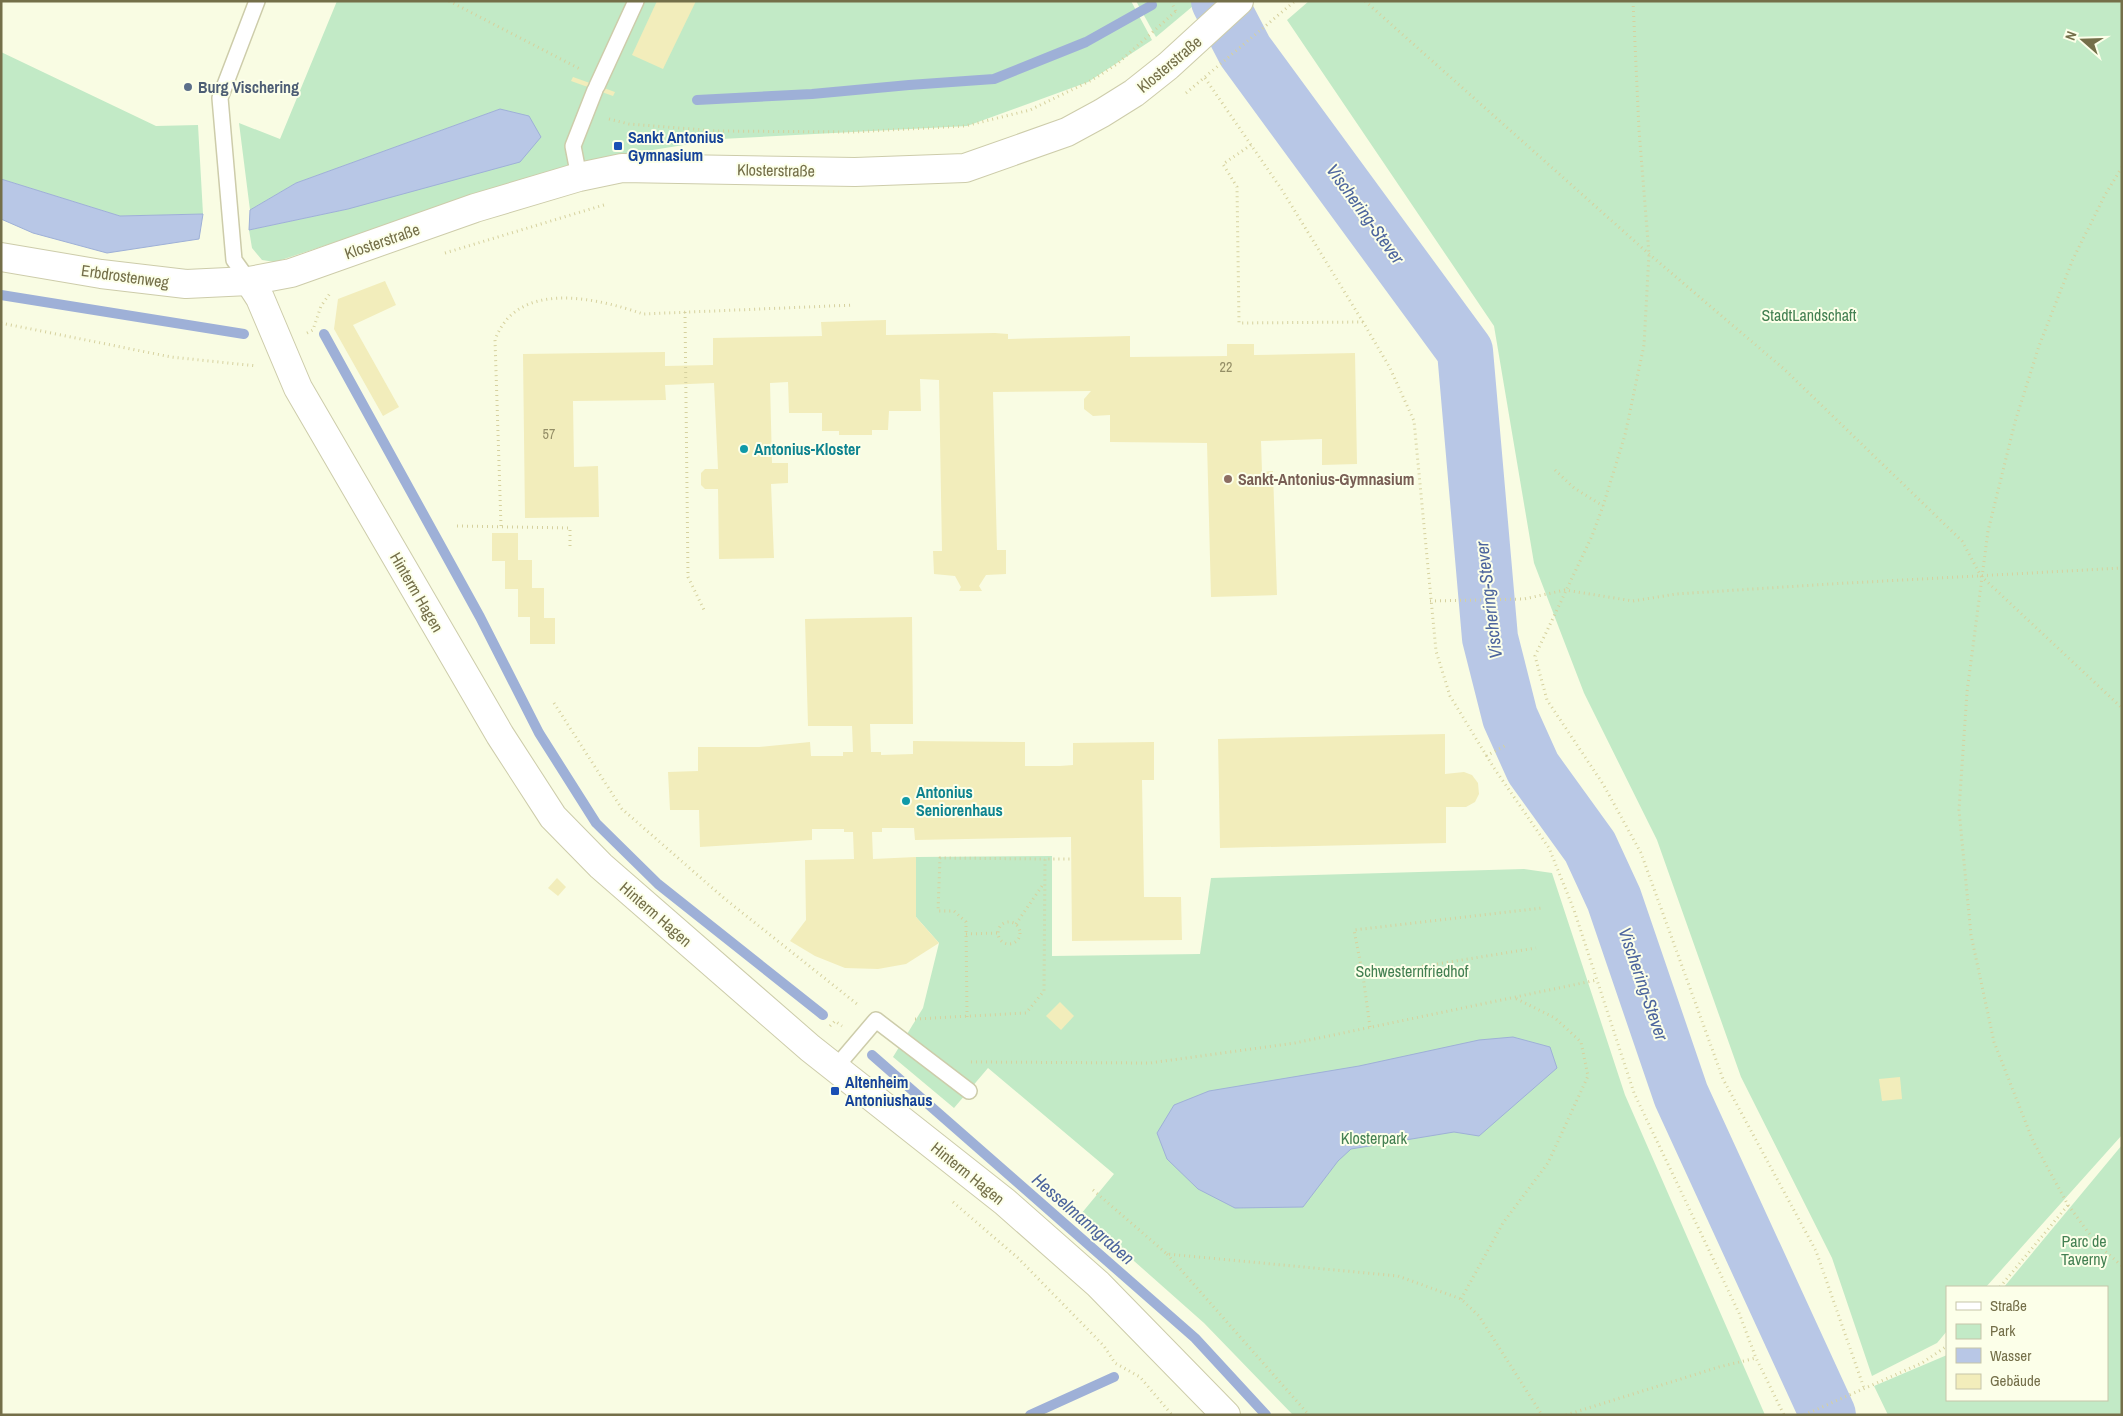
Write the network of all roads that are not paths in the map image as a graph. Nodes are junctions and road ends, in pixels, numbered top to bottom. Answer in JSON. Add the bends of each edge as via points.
{"nodes":[{"id":1,"x":257,"y":1,"type":"edge"},
{"id":2,"x":636,"y":1,"type":"edge"},
{"id":3,"x":1239,"y":1,"type":"edge"},
{"id":4,"x":579,"y":177,"type":"junction"},
{"id":5,"x":1,"y":257,"type":"edge"},
{"id":6,"x":249,"y":281,"type":"junction"},
{"id":7,"x":836,"y":1068,"type":"junction"},
{"id":8,"x":969,"y":1091,"type":"dead end"},
{"id":9,"x":1226,"y":1415,"type":"edge"}],
"edges":[{"from":1,"to":6,"type":"lane","via":[[220,98],[234,260]]},
{"from":2,"to":4,"type":"lane","via":[[573,146]]},
{"from":3,"to":4,"type":"street","name":"Klosterstraße","via":[[1134,93],[1102,113],[1067,132],[965,168],[855,172],[622,168]]},
{"from":4,"to":6,"type":"street","name":"Klosterstraße","via":[[475,208],[291,273]]},
{"from":5,"to":6,"type":"street","name":"Erbdrostenweg","via":[[186,284]]},
{"from":6,"to":7,"type":"street","name":"Hinterm Hagen","via":[[260,298],[298,388],[500,736],[553,817],[601,866]]},
{"from":7,"to":8,"type":"lane","via":[[876,1020]]},
{"from":7,"to":9,"type":"street","name":"Hinterm Hagen","via":[[1005,1202],[1091,1278]]}]}
